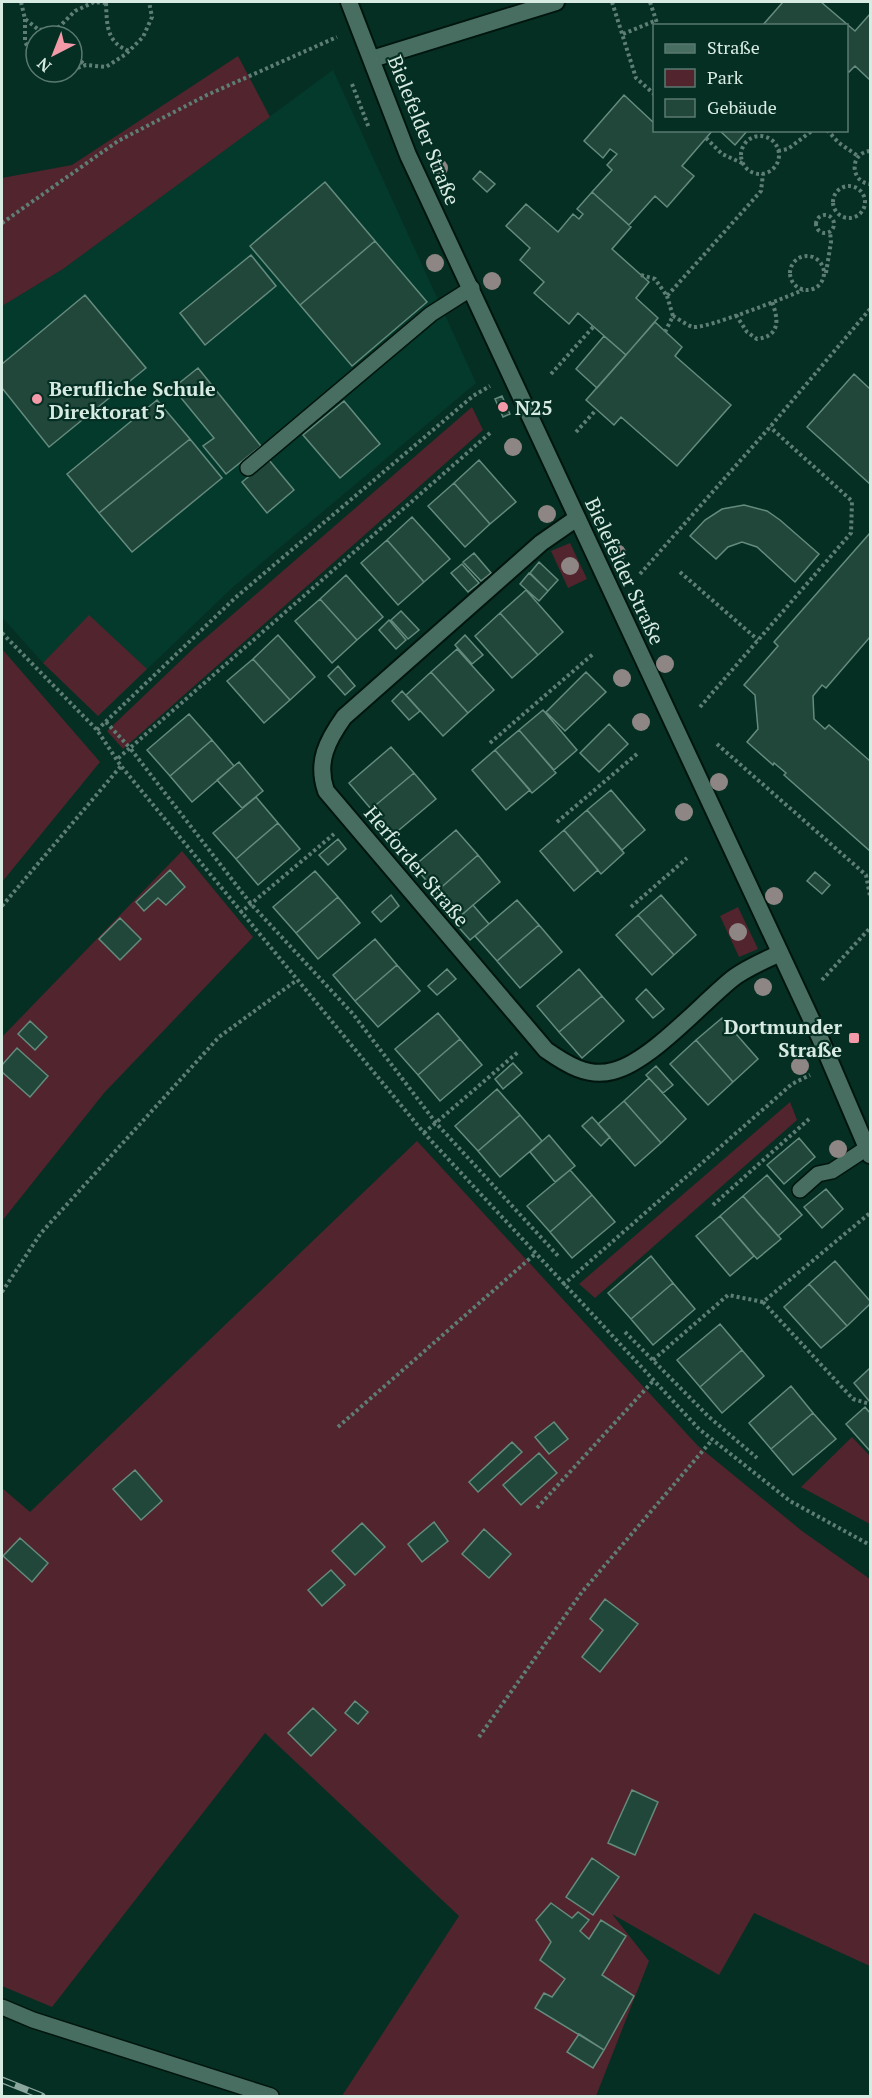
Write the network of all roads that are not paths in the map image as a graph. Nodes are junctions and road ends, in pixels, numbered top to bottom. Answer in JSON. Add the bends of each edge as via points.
{"nodes":[{"id":1,"x":349,"y":2,"type":"edge"},
{"id":2,"x":556,"y":2,"type":"edge"},
{"id":3,"x":372,"y":59,"type":"junction"},
{"id":4,"x":472,"y":288,"type":"junction"},
{"id":5,"x":248,"y":468,"type":"dead end"},
{"id":6,"x":577,"y":518,"type":"junction"},
{"id":7,"x":780,"y":953,"type":"junction"},
{"id":8,"x":869,"y":1150,"type":"edge"},
{"id":9,"x":800,"y":1190,"type":"dead end"},
{"id":10,"x":2,"y":2007,"type":"edge"},
{"id":11,"x":271,"y":2097,"type":"edge"}],
"edges":[{"from":1,"to":3,"type":"street","name":"Bielefelder Straße"},
{"from":2,"to":3,"type":"street"},
{"from":3,"to":4,"type":"street","name":"Bielefelder Straße","via":[[408,155]]},
{"from":4,"to":5,"type":"lane","via":[[431,314]]},
{"from":4,"to":6,"type":"street","name":"Bielefelder Straße"},
{"from":6,"to":7,"type":"street","name":"Bielefelder Straße"},
{"from":6,"to":7,"type":"street","name":"Herforder Straße","via":[[541,543],[344,717],[330,737],[322,762],[321,777],[326,791],[546,1050],[588,1073],[613,1072],[640,1059],[734,978]]},
{"from":7,"to":8,"type":"street","name":"Bielefelder Straße"},
{"from":8,"to":9,"type":"lane","via":[[819,1174]]},
{"from":10,"to":11,"type":"lane"}]}
